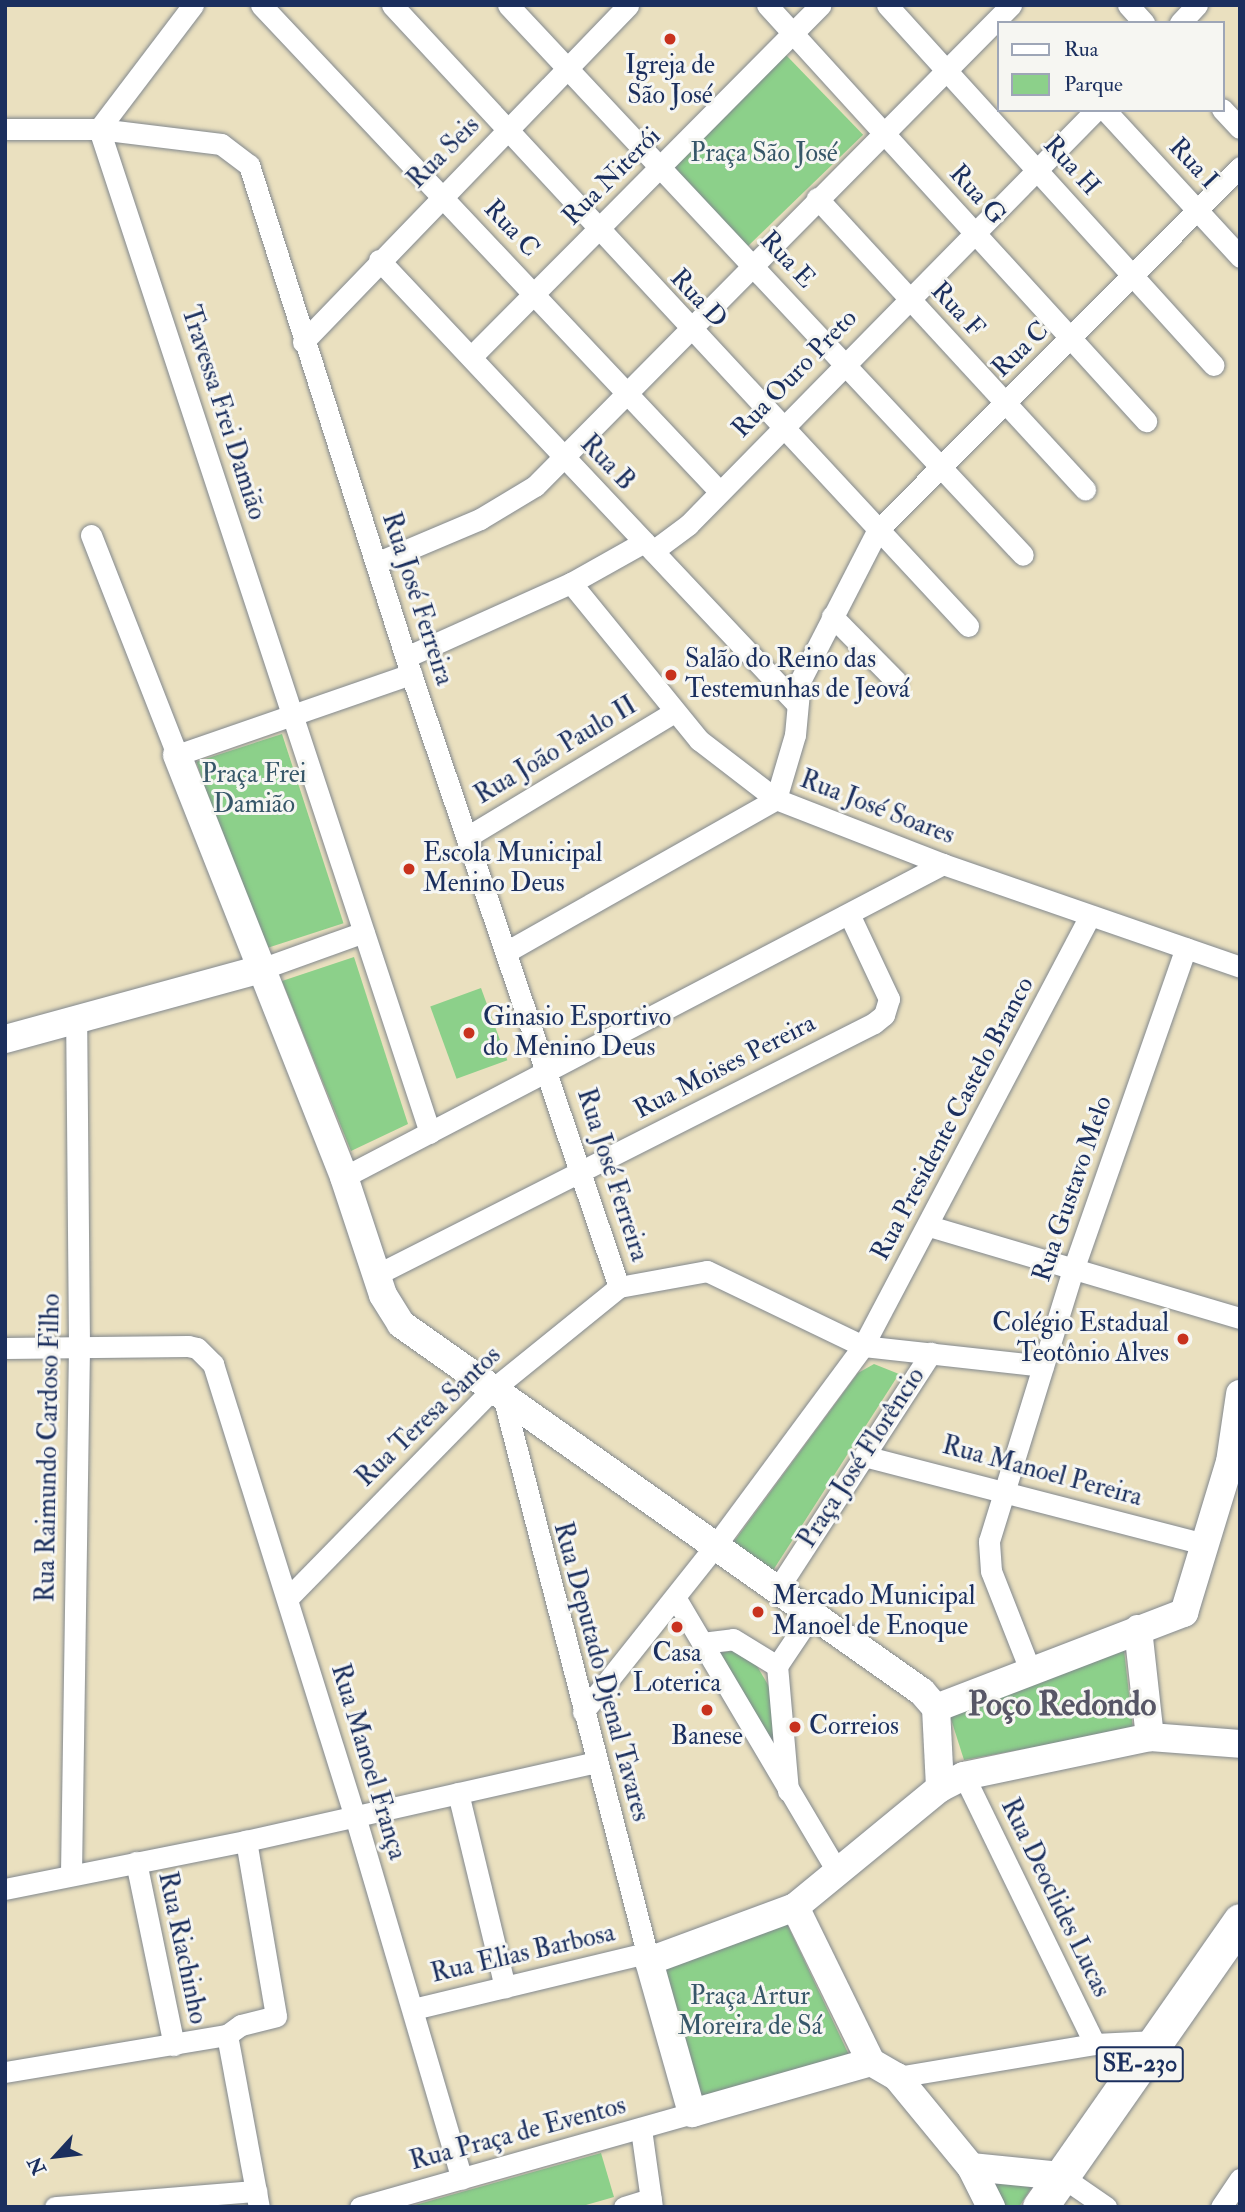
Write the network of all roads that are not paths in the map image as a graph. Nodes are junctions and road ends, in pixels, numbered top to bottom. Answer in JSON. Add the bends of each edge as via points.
{"nodes":[{"id":1,"x":193,"y":5,"type":"edge"},
{"id":2,"x":261,"y":5,"type":"edge"},
{"id":3,"x":392,"y":5,"type":"edge"},
{"id":4,"x":508,"y":5,"type":"edge"},
{"id":5,"x":628,"y":5,"type":"edge"},
{"id":6,"x":767,"y":5,"type":"edge"},
{"id":7,"x":820,"y":5,"type":"edge"},
{"id":8,"x":887,"y":5,"type":"edge"},
{"id":9,"x":1128,"y":5,"type":"edge"},
{"id":10,"x":1197,"y":5,"type":"edge"},
{"id":11,"x":1142,"y":21,"type":"edge"},
{"id":12,"x":1182,"y":21,"type":"edge"},
{"id":13,"x":996,"y":24,"type":"edge"},
{"id":14,"x":792,"y":33,"type":"junction"},
{"id":15,"x":567,"y":68,"type":"junction"},
{"id":16,"x":945,"y":70,"type":"junction"},
{"id":17,"x":1224,"y":111,"type":"edge"},
{"id":18,"x":1094,"y":112,"type":"edge"},
{"id":19,"x":1107,"y":112,"type":"edge"},
{"id":20,"x":1240,"y":128,"type":"edge"},
{"id":21,"x":5,"y":129,"type":"edge"},
{"id":22,"x":99,"y":130,"type":"junction"},
{"id":23,"x":505,"y":131,"type":"junction"},
{"id":24,"x":883,"y":133,"type":"junction"},
{"id":25,"x":661,"y":167,"type":"junction"},
{"id":26,"x":1240,"y":167,"type":"edge"},
{"id":27,"x":1037,"y":171,"type":"junction"},
{"id":28,"x":441,"y":195,"type":"junction"},
{"id":29,"x":817,"y":198,"type":"junction"},
{"id":30,"x":1197,"y":209,"type":"junction"},
{"id":31,"x":598,"y":230,"type":"junction"},
{"id":32,"x":974,"y":233,"type":"junction"},
{"id":33,"x":1240,"y":257,"type":"edge"},
{"id":34,"x":379,"y":260,"type":"junction"},
{"id":35,"x":752,"y":265,"type":"junction"},
{"id":36,"x":1133,"y":276,"type":"junction"},
{"id":37,"x":534,"y":295,"type":"junction"},
{"id":38,"x":909,"y":298,"type":"junction"},
{"id":39,"x":690,"y":331,"type":"junction"},
{"id":40,"x":1071,"y":340,"type":"junction"},
{"id":41,"x":303,"y":342,"type":"junction"},
{"id":42,"x":471,"y":357,"type":"junction"},
{"id":43,"x":845,"y":363,"type":"junction"},
{"id":44,"x":1213,"y":365,"type":"dead end"},
{"id":45,"x":628,"y":395,"type":"junction"},
{"id":46,"x":1006,"y":404,"type":"junction"},
{"id":47,"x":1146,"y":421,"type":"dead end"},
{"id":48,"x":781,"y":429,"type":"junction"},
{"id":49,"x":564,"y":459,"type":"junction"},
{"id":50,"x":943,"y":466,"type":"junction"},
{"id":51,"x":1085,"y":489,"type":"dead end"},
{"id":52,"x":719,"y":491,"type":"junction"},
{"id":53,"x":877,"y":531,"type":"junction"},
{"id":54,"x":91,"y":535,"type":"dead end"},
{"id":55,"x":649,"y":547,"type":"junction"},
{"id":56,"x":1023,"y":555,"type":"dead end"},
{"id":57,"x":376,"y":563,"type":"junction"},
{"id":58,"x":571,"y":583,"type":"junction"},
{"id":59,"x":832,"y":617,"type":"junction"},
{"id":60,"x":968,"y":626,"type":"dead end"},
{"id":61,"x":408,"y":665,"type":"junction"},
{"id":62,"x":896,"y":681,"type":"dead end"},
{"id":63,"x":796,"y":703,"type":"junction"},
{"id":64,"x":674,"y":712,"type":"junction"},
{"id":65,"x":294,"y":714,"type":"junction"},
{"id":66,"x":177,"y":755,"type":"junction"},
{"id":67,"x":776,"y":799,"type":"junction"},
{"id":68,"x":467,"y":837,"type":"junction"},
{"id":69,"x":943,"y":864,"type":"junction"},
{"id":70,"x":850,"y":916,"type":"junction"},
{"id":71,"x":1090,"y":916,"type":"junction"},
{"id":72,"x":364,"y":932,"type":"junction"},
{"id":73,"x":1186,"y":948,"type":"junction"},
{"id":74,"x":506,"y":953,"type":"junction"},
{"id":75,"x":1240,"y":967,"type":"edge"},
{"id":76,"x":261,"y":969,"type":"junction"},
{"id":77,"x":76,"y":1022,"type":"junction"},
{"id":78,"x":5,"y":1039,"type":"edge"},
{"id":79,"x":548,"y":1070,"type":"junction"},
{"id":80,"x":430,"y":1133,"type":"junction"},
{"id":81,"x":581,"y":1171,"type":"junction"},
{"id":82,"x":344,"y":1177,"type":"junction"},
{"id":83,"x":929,"y":1226,"type":"junction"},
{"id":84,"x":1073,"y":1270,"type":"junction"},
{"id":85,"x":376,"y":1275,"type":"junction"},
{"id":86,"x":619,"y":1287,"type":"junction"},
{"id":87,"x":1240,"y":1318,"type":"edge"},
{"id":88,"x":79,"y":1346,"type":"junction"},
{"id":89,"x":863,"y":1346,"type":"junction"},
{"id":90,"x":5,"y":1348,"type":"edge"},
{"id":91,"x":931,"y":1353,"type":"junction"},
{"id":92,"x":1043,"y":1366,"type":"junction"},
{"id":93,"x":498,"y":1392,"type":"junction"},
{"id":94,"x":1240,"y":1394,"type":"edge"},
{"id":95,"x":1235,"y":1455,"type":"edge"},
{"id":96,"x":864,"y":1456,"type":"junction"},
{"id":97,"x":1006,"y":1489,"type":"junction"},
{"id":98,"x":1205,"y":1544,"type":"junction"},
{"id":99,"x":715,"y":1546,"type":"junction"},
{"id":100,"x":777,"y":1590,"type":"junction"},
{"id":101,"x":675,"y":1597,"type":"junction"},
{"id":102,"x":288,"y":1598,"type":"junction"},
{"id":103,"x":812,"y":1614,"type":"junction"},
{"id":104,"x":1139,"y":1629,"type":"junction"},
{"id":105,"x":702,"y":1643,"type":"junction"},
{"id":106,"x":777,"y":1666,"type":"junction"},
{"id":107,"x":1030,"y":1670,"type":"junction"},
{"id":108,"x":936,"y":1708,"type":"junction"},
{"id":109,"x":583,"y":1712,"type":"junction"},
{"id":110,"x":1150,"y":1737,"type":"junction"},
{"id":111,"x":1237,"y":1746,"type":"edge"},
{"id":112,"x":596,"y":1762,"type":"junction"},
{"id":113,"x":952,"y":1782,"type":"junction"},
{"id":114,"x":458,"y":1793,"type":"junction"},
{"id":115,"x":788,"y":1793,"type":"junction"},
{"id":116,"x":355,"y":1816,"type":"junction"},
{"id":117,"x":246,"y":1841,"type":"junction"},
{"id":118,"x":136,"y":1862,"type":"junction"},
{"id":119,"x":838,"y":1873,"type":"junction"},
{"id":120,"x":71,"y":1874,"type":"junction"},
{"id":121,"x":5,"y":1889,"type":"edge"},
{"id":122,"x":795,"y":1907,"type":"junction"},
{"id":123,"x":1240,"y":1921,"type":"edge"},
{"id":124,"x":648,"y":1957,"type":"junction"},
{"id":125,"x":505,"y":1987,"type":"junction"},
{"id":126,"x":413,"y":2009,"type":"junction"},
{"id":127,"x":227,"y":2035,"type":"junction"},
{"id":128,"x":1156,"y":2041,"type":"junction"},
{"id":129,"x":1095,"y":2044,"type":"junction"},
{"id":130,"x":174,"y":2045,"type":"junction"},
{"id":131,"x":871,"y":2062,"type":"junction"},
{"id":132,"x":5,"y":2072,"type":"edge"},
{"id":133,"x":897,"y":2077,"type":"junction"},
{"id":134,"x":692,"y":2113,"type":"junction"},
{"id":135,"x":641,"y":2129,"type":"junction"},
{"id":136,"x":971,"y":2167,"type":"junction"},
{"id":137,"x":1061,"y":2176,"type":"junction"},
{"id":138,"x":462,"y":2179,"type":"junction"},
{"id":139,"x":1240,"y":2179,"type":"edge"},
{"id":140,"x":257,"y":2199,"type":"edge"},
{"id":141,"x":651,"y":2203,"type":"edge"},
{"id":142,"x":55,"y":2207,"type":"edge"},
{"id":143,"x":360,"y":2207,"type":"edge"},
{"id":144,"x":624,"y":2207,"type":"edge"},
{"id":145,"x":991,"y":2207,"type":"edge"},
{"id":146,"x":1040,"y":2207,"type":"edge"},
{"id":147,"x":1106,"y":2207,"type":"edge"},
{"id":148,"x":1221,"y":2207,"type":"edge"}],
"edges":[{"from":1,"to":22,"type":"street"},
{"from":2,"to":28,"type":"street","name":"Rua C"},
{"from":3,"to":23,"type":"street","name":"Rua D"},
{"from":4,"to":15,"type":"street","name":"Rua E"},
{"from":5,"to":15,"type":"street","name":"Rua Seis"},
{"from":6,"to":14,"type":"street","name":"Rua G"},
{"from":7,"to":14,"type":"street","name":"Rua Niterói"},
{"from":8,"to":16,"type":"street","name":"Rua H"},
{"from":9,"to":11,"type":"street"},
{"from":10,"to":12,"type":"street"},
{"from":13,"to":16,"type":"street"},
{"from":14,"to":24,"type":"street","name":"Rua G"},
{"from":14,"to":25,"type":"street","name":"Rua Niterói"},
{"from":15,"to":23,"type":"street","name":"Rua Seis"},
{"from":15,"to":25,"type":"street","name":"Rua E"},
{"from":16,"to":24,"type":"street"},
{"from":16,"to":27,"type":"street","name":"Rua H"},
{"from":17,"to":20,"type":"street"},
{"from":18,"to":27,"type":"street","name":"Rua Ouro Preto"},
{"from":19,"to":30,"type":"street","name":"Rua I"},
{"from":21,"to":22,"type":"street","name":"Rua José Ferreira"},
{"from":22,"to":41,"type":"street","name":"Rua José Ferreira","via":[[221,144],[242,156],[254,177]]},
{"from":22,"to":65,"type":"street","name":"Travessa Frei Damião"},
{"from":23,"to":28,"type":"street","name":"Rua Seis"},
{"from":23,"to":31,"type":"street","name":"Rua D"},
{"from":24,"to":29,"type":"street"},
{"from":24,"to":32,"type":"street","name":"Rua G"},
{"from":25,"to":31,"type":"street","name":"Rua Niterói"},
{"from":25,"to":35,"type":"street","name":"Rua E"},
{"from":26,"to":30,"type":"street","name":"Rua C"},
{"from":27,"to":32,"type":"street","name":"Rua Ouro Preto"},
{"from":27,"to":36,"type":"street","name":"Rua H"},
{"from":28,"to":34,"type":"street","name":"Rua Seis"},
{"from":28,"to":37,"type":"street","name":"Rua C"},
{"from":29,"to":35,"type":"street"},
{"from":29,"to":38,"type":"street","name":"Rua F"},
{"from":30,"to":33,"type":"street","name":"Rua I"},
{"from":30,"to":36,"type":"street","name":"Rua C"},
{"from":31,"to":37,"type":"street","name":"Rua Niterói"},
{"from":31,"to":39,"type":"street","name":"Rua D"},
{"from":32,"to":38,"type":"street","name":"Rua Ouro Preto"},
{"from":32,"to":40,"type":"street","name":"Rua G"},
{"from":34,"to":41,"type":"street","name":"Rua Seis"},
{"from":34,"to":42,"type":"street","name":"Rua B"},
{"from":35,"to":39,"type":"street"},
{"from":35,"to":43,"type":"street","name":"Rua E"},
{"from":36,"to":40,"type":"street","name":"Rua C"},
{"from":36,"to":44,"type":"street","name":"Rua H"},
{"from":37,"to":42,"type":"street","name":"Rua Niterói"},
{"from":37,"to":45,"type":"street","name":"Rua C"},
{"from":38,"to":43,"type":"street","name":"Rua Ouro Preto"},
{"from":38,"to":46,"type":"street","name":"Rua F"},
{"from":39,"to":45,"type":"street"},
{"from":39,"to":48,"type":"street","name":"Rua D"},
{"from":40,"to":46,"type":"street","name":"Rua C"},
{"from":40,"to":47,"type":"street","name":"Rua G"},
{"from":41,"to":57,"type":"street","name":"Rua José Ferreira"},
{"from":42,"to":49,"type":"street","name":"Rua B"},
{"from":43,"to":48,"type":"street","name":"Rua Ouro Preto"},
{"from":43,"to":50,"type":"street","name":"Rua E"},
{"from":45,"to":49,"type":"street"},
{"from":45,"to":52,"type":"street","name":"Rua C"},
{"from":46,"to":50,"type":"street","name":"Rua C"},
{"from":46,"to":51,"type":"street","name":"Rua F"},
{"from":48,"to":52,"type":"street","name":"Rua Ouro Preto"},
{"from":48,"to":53,"type":"street","name":"Rua D"},
{"from":49,"to":55,"type":"street","name":"Rua B"},
{"from":49,"to":57,"type":"street","via":[[501,508]]},
{"from":50,"to":53,"type":"street","name":"Rua C"},
{"from":50,"to":56,"type":"street","name":"Rua E"},
{"from":52,"to":55,"type":"street","name":"Rua Ouro Preto","via":[[677,536]]},
{"from":53,"to":59,"type":"street","name":"Rua C"},
{"from":53,"to":60,"type":"street","name":"Rua D"},
{"from":54,"to":66,"type":"street"},
{"from":55,"to":58,"type":"street","name":"Rua Ouro Preto"},
{"from":55,"to":63,"type":"street","name":"Rua B"},
{"from":57,"to":61,"type":"street","name":"Rua José Ferreira"},
{"from":58,"to":61,"type":"street","name":"Rua Ouro Preto"},
{"from":58,"to":64,"type":"street","name":"Rua José Soares"},
{"from":59,"to":62,"type":"street"},
{"from":59,"to":63,"type":"street","name":"Rua C","via":[[807,661]]},
{"from":61,"to":65,"type":"street"},
{"from":61,"to":68,"type":"street","name":"Rua José Ferreira"},
{"from":63,"to":67,"type":"street","name":"Rua C","via":[[795,735]]},
{"from":64,"to":67,"type":"street","name":"Rua José Soares","via":[[719,758]]},
{"from":64,"to":68,"type":"street","name":"Rua João Paulo II"},
{"from":65,"to":66,"type":"street"},
{"from":65,"to":72,"type":"street"},
{"from":66,"to":76,"type":"street"},
{"from":67,"to":69,"type":"street","name":"Rua José Soares"},
{"from":67,"to":74,"type":"street"},
{"from":68,"to":74,"type":"street","name":"Rua José Ferreira"},
{"from":69,"to":70,"type":"street"},
{"from":69,"to":71,"type":"street","name":"Rua José Soares"},
{"from":70,"to":79,"type":"street"},
{"from":70,"to":81,"type":"street","name":"Rua Moises Pereira","via":[[889,999],[884,1015]]},
{"from":71,"to":73,"type":"street","name":"Rua José Soares"},
{"from":71,"to":83,"type":"street","name":"Rua Presidente Castelo Branco"},
{"from":72,"to":76,"type":"street"},
{"from":72,"to":80,"type":"street"},
{"from":73,"to":75,"type":"street","name":"Rua José Soares"},
{"from":73,"to":84,"type":"street","name":"Rua Gustavo Melo"},
{"from":74,"to":79,"type":"street","name":"Rua José Ferreira"},
{"from":76,"to":77,"type":"street"},
{"from":76,"to":82,"type":"street"},
{"from":77,"to":78,"type":"street"},
{"from":77,"to":88,"type":"street","name":"Rua Raimundo Cardoso Filho"},
{"from":79,"to":80,"type":"street"},
{"from":79,"to":81,"type":"street","name":"Rua José Ferreira"},
{"from":80,"to":82,"type":"street"},
{"from":81,"to":85,"type":"street","name":"Rua Moises Pereira"},
{"from":81,"to":86,"type":"street","name":"Rua José Ferreira"},
{"from":82,"to":85,"type":"street"},
{"from":83,"to":84,"type":"street"},
{"from":83,"to":89,"type":"street","name":"Rua Presidente Castelo Branco"},
{"from":84,"to":87,"type":"street"},
{"from":84,"to":92,"type":"street","name":"Rua Gustavo Melo"},
{"from":85,"to":93,"type":"street","via":[[391,1310],[413,1336]]},
{"from":86,"to":89,"type":"street","name":"Praça José Florêncio","via":[[707,1271]]},
{"from":86,"to":93,"type":"street","name":"Rua Teresa Santos"},
{"from":88,"to":90,"type":"street"},
{"from":88,"to":102,"type":"street","name":"Rua Manoel França","via":[[188,1346],[197,1348],[213,1364]]},
{"from":88,"to":120,"type":"street","name":"Rua Raimundo Cardoso Filho"},
{"from":89,"to":91,"type":"street","name":"Praça José Florêncio"},
{"from":89,"to":99,"type":"street"},
{"from":91,"to":92,"type":"street"},
{"from":91,"to":96,"type":"street","name":"Praça José Florêncio"},
{"from":92,"to":97,"type":"street","name":"Rua Gustavo Melo"},
{"from":93,"to":99,"type":"street"},
{"from":93,"to":102,"type":"street","name":"Rua Teresa Santos"},
{"from":93,"to":109,"type":"street","name":"Rua Deputado Djenal Tavares"},
{"from":94,"to":95,"type":"street"},
{"from":95,"to":98,"type":"street"},
{"from":96,"to":97,"type":"street","name":"Rua Manoel Pereira"},
{"from":96,"to":100,"type":"street","name":"Praça José Florêncio"},
{"from":97,"to":98,"type":"street","name":"Rua Manoel Pereira"},
{"from":97,"to":107,"type":"street","name":"Rua Gustavo Melo","via":[[989,1541],[988,1561]]},
{"from":98,"to":104,"type":"street","via":[[1184,1613]]},
{"from":99,"to":100,"type":"street"},
{"from":99,"to":101,"type":"street"},
{"from":100,"to":103,"type":"street"},
{"from":101,"to":105,"type":"street"},
{"from":101,"to":109,"type":"street"},
{"from":102,"to":116,"type":"street","name":"Rua Manoel França"},
{"from":103,"to":106,"type":"street"},
{"from":103,"to":108,"type":"street","via":[[922,1692]]},
{"from":104,"to":107,"type":"street"},
{"from":104,"to":110,"type":"street"},
{"from":105,"to":106,"type":"street","via":[[733,1639]]},
{"from":105,"to":115,"type":"street"},
{"from":106,"to":115,"type":"street"},
{"from":107,"to":108,"type":"street"},
{"from":108,"to":113,"type":"street"},
{"from":109,"to":112,"type":"street","name":"Rua Deputado Djenal Tavares"},
{"from":110,"to":111,"type":"street"},
{"from":110,"to":113,"type":"street"},
{"from":112,"to":114,"type":"street"},
{"from":112,"to":124,"type":"street","name":"Rua Deputado Djenal Tavares"},
{"from":113,"to":119,"type":"street"},
{"from":113,"to":129,"type":"street","name":"Rua Deoclides Lucas"},
{"from":114,"to":116,"type":"street"},
{"from":114,"to":125,"type":"street"},
{"from":115,"to":119,"type":"street"},
{"from":116,"to":117,"type":"street"},
{"from":116,"to":126,"type":"street","name":"Rua Manoel França"},
{"from":117,"to":118,"type":"street"},
{"from":117,"to":127,"type":"street","via":[[276,2016],[241,2025]]},
{"from":118,"to":120,"type":"street"},
{"from":118,"to":130,"type":"street","name":"Rua Riachinho"},
{"from":119,"to":122,"type":"street"},
{"from":120,"to":121,"type":"street"},
{"from":122,"to":124,"type":"street"},
{"from":122,"to":131,"type":"street"},
{"from":123,"to":128,"type":"main road","number":"SE-230"},
{"from":124,"to":125,"type":"street","name":"Rua Elias Barbosa"},
{"from":124,"to":134,"type":"street"},
{"from":125,"to":126,"type":"street","name":"Rua Elias Barbosa"},
{"from":126,"to":138,"type":"street","name":"Rua Manoel França"},
{"from":127,"to":130,"type":"street"},
{"from":127,"to":140,"type":"street"},
{"from":128,"to":129,"type":"street"},
{"from":128,"to":137,"type":"main road","number":"SE-230"},
{"from":129,"to":133,"type":"street"},
{"from":130,"to":132,"type":"street"},
{"from":131,"to":133,"type":"street"},
{"from":131,"to":134,"type":"street"},
{"from":133,"to":136,"type":"street"},
{"from":134,"to":135,"type":"street","name":"Rua Praça de Eventos"},
{"from":135,"to":138,"type":"street","name":"Rua Praça de Eventos"},
{"from":135,"to":141,"type":"street"},
{"from":136,"to":137,"type":"street"},
{"from":136,"to":145,"type":"street"},
{"from":137,"to":146,"type":"main road","number":"SE-230"},
{"from":137,"to":147,"type":"street"},
{"from":138,"to":143,"type":"street","name":"Rua Praça de Eventos"},
{"from":139,"to":148,"type":"street"},
{"from":140,"to":142,"type":"street"},
{"from":141,"to":144,"type":"street"}]}
